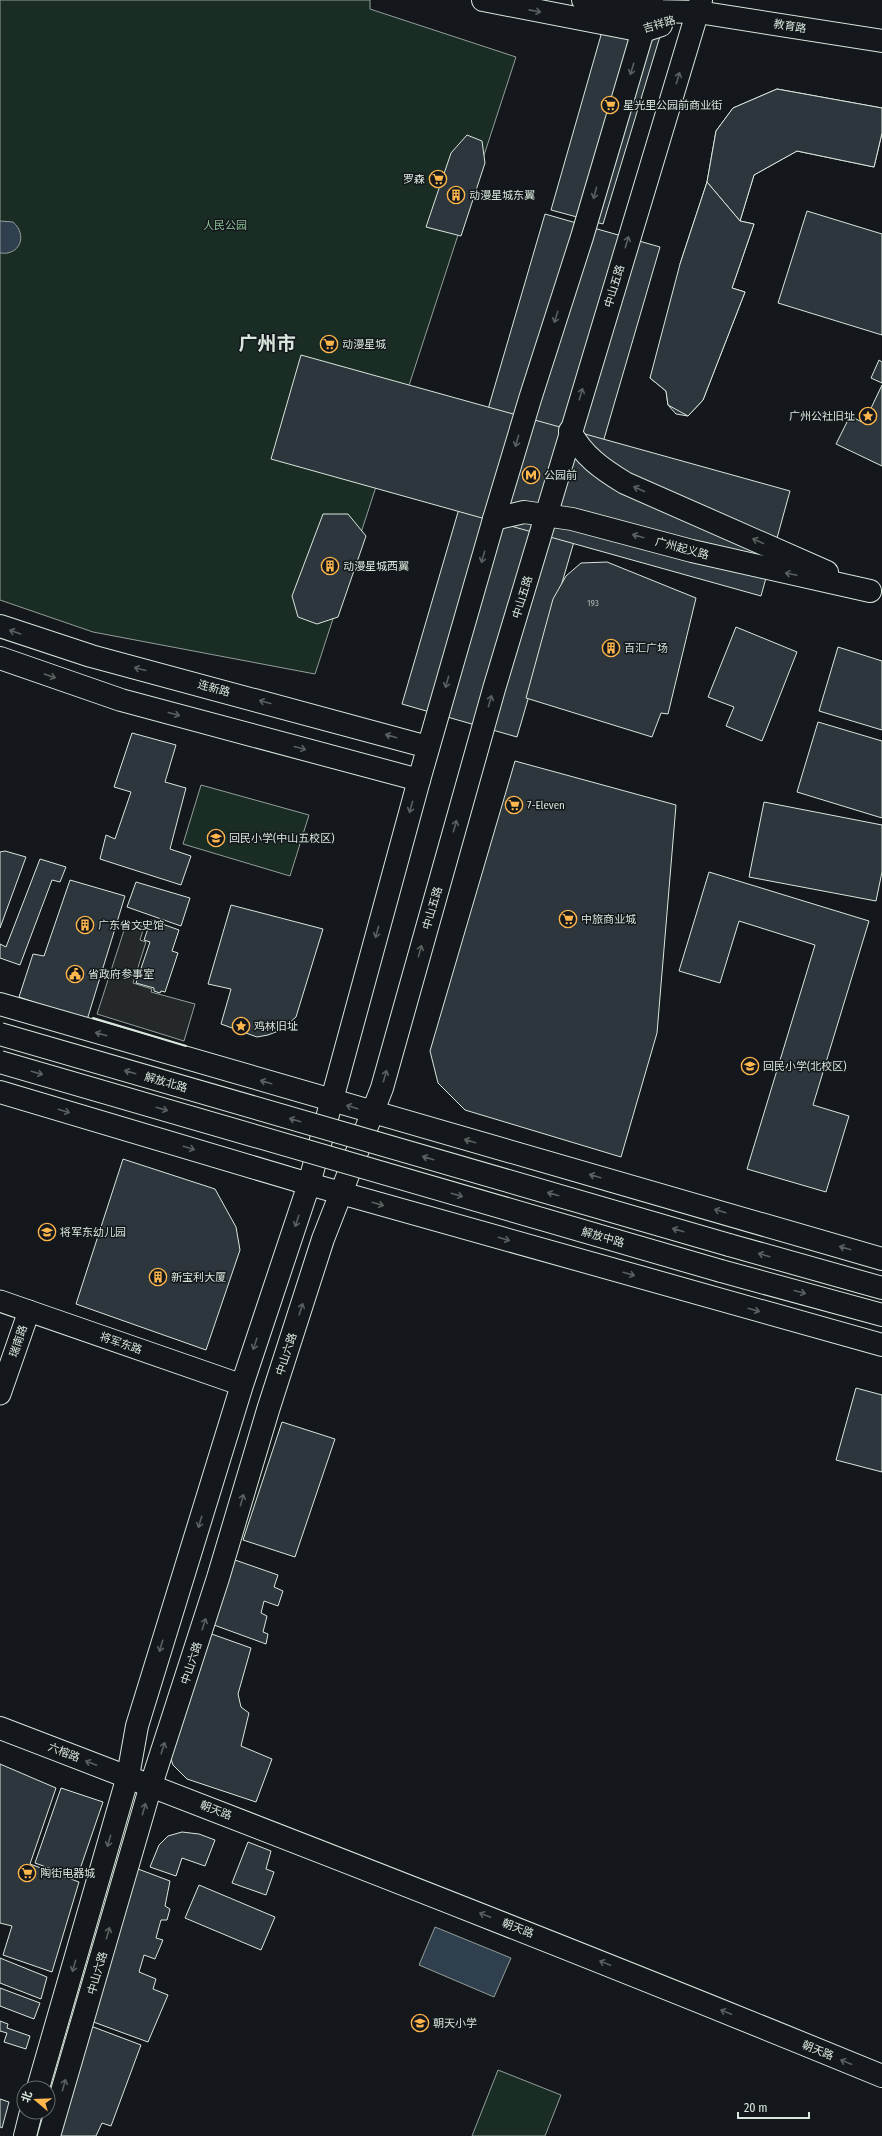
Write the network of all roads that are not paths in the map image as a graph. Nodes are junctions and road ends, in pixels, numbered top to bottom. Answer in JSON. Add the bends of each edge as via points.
{"nodes":[{"id":1,"x":483,"y":0,"type":"edge"},
{"id":2,"x":583,"y":0,"type":"edge"},
{"id":3,"x":699,"y":6,"type":"edge"},
{"id":4,"x":648,"y":14,"type":"edge"},
{"id":5,"x":882,"y":41,"type":"edge"},
{"id":6,"x":570,"y":431,"type":"junction"},
{"id":7,"x":546,"y":514,"type":"junction"},
{"id":8,"x":494,"y":519,"type":"junction"},
{"id":9,"x":876,"y":593,"type":"edge"},
{"id":10,"x":0,"y":626,"type":"edge"},
{"id":11,"x":0,"y":658,"type":"edge"},
{"id":12,"x":428,"y":747,"type":"junction"},
{"id":13,"x":419,"y":780,"type":"junction"},
{"id":14,"x":0,"y":1004,"type":"edge"},
{"id":15,"x":0,"y":1034,"type":"edge"},
{"id":16,"x":0,"y":1062,"type":"edge"},
{"id":17,"x":0,"y":1092,"type":"edge"},
{"id":18,"x":331,"y":1100,"type":"junction"},
{"id":19,"x":373,"y":1114,"type":"junction"},
{"id":20,"x":309,"y":1184,"type":"junction"},
{"id":21,"x":341,"y":1193,"type":"junction"},
{"id":22,"x":882,"y":1259,"type":"edge"},
{"id":23,"x":882,"y":1288,"type":"edge"},
{"id":24,"x":0,"y":1301,"type":"edge"},
{"id":25,"x":28,"y":1311,"type":"junction"},
{"id":26,"x":882,"y":1315,"type":"edge"},
{"id":27,"x":882,"y":1345,"type":"edge"},
{"id":28,"x":242,"y":1385,"type":"junction"},
{"id":29,"x":0,"y":1394,"type":"edge"},
{"id":30,"x":0,"y":1728,"type":"edge"},
{"id":31,"x":128,"y":1776,"type":"junction"},
{"id":32,"x":151,"y":1785,"type":"junction"},
{"id":33,"x":882,"y":2076,"type":"edge"},
{"id":34,"x":40,"y":2080,"type":"edge"},
{"id":35,"x":29,"y":2120,"type":"edge"},
{"id":36,"x":25,"y":2136,"type":"edge"},
{"id":37,"x":49,"y":2136,"type":"edge"}],
"edges":[{"from":1,"to":4,"type":"main road","name":"吉祥路","one_way":true},
{"from":2,"to":4,"type":"main road","name":"吉祥路"},
{"from":3,"to":4,"type":"main road","name":"吉祥路"},
{"from":3,"to":5,"type":"main road","name":"教育路"},
{"from":6,"to":3,"type":"main road","name":"中山五路","one_way":true},
{"from":4,"to":8,"type":"main road","one_way":true},
{"from":6,"to":7,"type":"main road","name":"中山五路"},
{"from":9,"to":6,"type":"main road","name":"广州起义路","one_way":true,"via":[[625,483],[604,470],[578,447]]},
{"from":7,"to":8,"type":"main road","name":"广州起义路","via":[[524,512]]},
{"from":9,"to":7,"type":"main road","name":"广州起义路","one_way":true},
{"from":19,"to":7,"type":"main road","name":"中山五路","one_way":true},
{"from":8,"to":12,"type":"main road","one_way":true},
{"from":12,"to":10,"type":"main road","name":"连新路","one_way":true,"via":[[91,656]]},
{"from":11,"to":13,"type":"main road","one_way":true,"via":[[120,700]]},
{"from":12,"to":13,"type":"main road"},
{"from":13,"to":18,"type":"main road","one_way":true},
{"from":18,"to":14,"type":"main road","one_way":true},
{"from":23,"to":15,"type":"main road","name":"解放北路","one_way":true,"bridge":true},
{"from":16,"to":26,"type":"main road","name":"解放中路","one_way":true,"bridge":true},
{"from":17,"to":20,"type":"main road","one_way":true},
{"from":19,"to":18,"type":"main road","one_way":true},
{"from":18,"to":20,"type":"main road"},
{"from":19,"to":21,"type":"main road","name":"中山五路"},
{"from":22,"to":19,"type":"main road","one_way":true},
{"from":20,"to":21,"type":"main road"},
{"from":20,"to":28,"type":"main road","one_way":true},
{"from":21,"to":27,"type":"main road","one_way":true},
{"from":32,"to":21,"type":"main road","name":"中山六路","one_way":true,"via":[[218,1578],[268,1410],[321,1246]]},
{"from":24,"to":25,"type":"street","name":"将军东路"},
{"from":25,"to":28,"type":"street","name":"将军东路"},
{"from":25,"to":29,"type":"street","name":"瑞南路"},
{"from":28,"to":31,"type":"main road","one_way":true,"via":[[137,1726]]},
{"from":31,"to":30,"type":"main road","name":"六榕路","one_way":true},
{"from":31,"to":32,"type":"main road","name":"六榕路"},
{"from":31,"to":34,"type":"main road","one_way":true},
{"from":33,"to":32,"type":"main road","name":"朝天路","one_way":true,"via":[[552,1942]]},
{"from":37,"to":32,"type":"main road","name":"中山六路","one_way":true},
{"from":35,"to":36,"type":"main road"}]}
